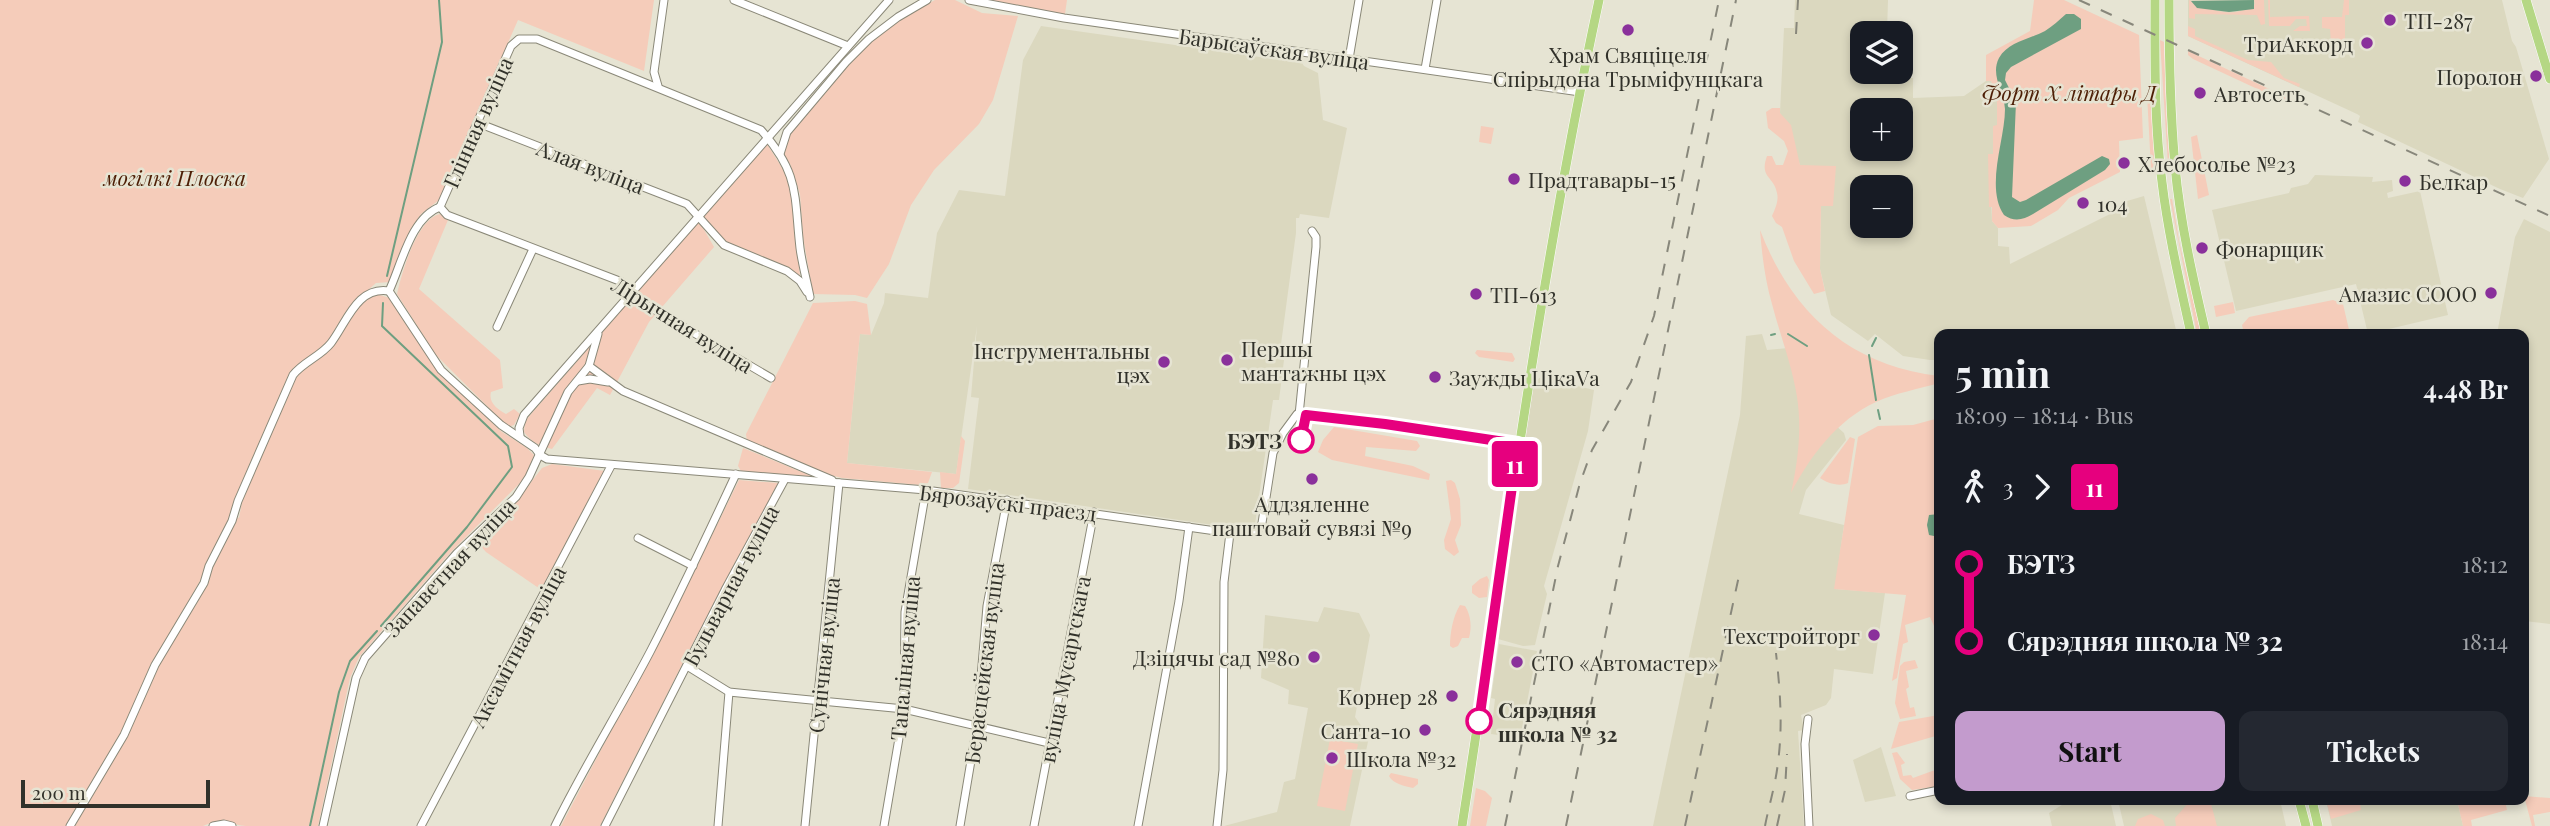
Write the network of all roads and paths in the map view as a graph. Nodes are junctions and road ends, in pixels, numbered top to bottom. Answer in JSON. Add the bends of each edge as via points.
{"nodes":[{"id":1,"x":664,"y":0,"type":"edge"},
{"id":2,"x":734,"y":0,"type":"edge"},
{"id":3,"x":889,"y":0,"type":"edge"},
{"id":4,"x":927,"y":0,"type":"edge"},
{"id":5,"x":969,"y":0,"type":"edge"},
{"id":6,"x":1359,"y":0,"type":"edge"},
{"id":7,"x":1437,"y":0,"type":"edge"},
{"id":8,"x":1598,"y":0,"type":"edge"},
{"id":9,"x":2155,"y":0,"type":"edge"},
{"id":10,"x":2169,"y":0,"type":"edge"},
{"id":11,"x":2526,"y":0,"type":"edge"},
{"id":12,"x":848,"y":46,"type":"junction"},
{"id":13,"x":1349,"y":59,"type":"junction"},
{"id":14,"x":1425,"y":69,"type":"junction"},
{"id":15,"x":654,"y":72,"type":"junction"},
{"id":16,"x":2550,"y":79,"type":"edge"},
{"id":17,"x":641,"y":80,"type":"junction"},
{"id":18,"x":658,"y":86,"type":"junction"},
{"id":19,"x":1580,"y":92,"type":"junction"},
{"id":20,"x":478,"y":123,"type":"junction"},
{"id":21,"x":768,"y":138,"type":"junction"},
{"id":22,"x":780,"y":155,"type":"junction"},
{"id":23,"x":2176,"y":180,"type":"junction"},
{"id":24,"x":2162,"y":183,"type":"junction"},
{"id":25,"x":440,"y":207,"type":"junction"},
{"id":26,"x":699,"y":216,"type":"junction"},
{"id":27,"x":1312,"y":231,"type":"dead end"},
{"id":28,"x":533,"y":249,"type":"junction"},
{"id":29,"x":389,"y":291,"type":"junction"},
{"id":30,"x":632,"y":293,"type":"junction"},
{"id":31,"x":497,"y":327,"type":"dead end"},
{"id":32,"x":2190,"y":329,"type":"edge"},
{"id":33,"x":2205,"y":329,"type":"edge"},
{"id":34,"x":598,"y":332,"type":"junction"},
{"id":35,"x":589,"y":366,"type":"junction"},
{"id":36,"x":771,"y":378,"type":"dead end"},
{"id":37,"x":578,"y":382,"type":"junction"},
{"id":38,"x":609,"y":382,"type":"junction"},
{"id":39,"x":1299,"y":415,"type":"junction"},
{"id":40,"x":520,"y":436,"type":"junction"},
{"id":41,"x":1518,"y":444,"type":"junction"},
{"id":42,"x":540,"y":455,"type":"junction"},
{"id":43,"x":611,"y":466,"type":"junction"},
{"id":44,"x":736,"y":474,"type":"junction"},
{"id":45,"x":785,"y":479,"type":"junction"},
{"id":46,"x":839,"y":483,"type":"junction"},
{"id":47,"x":926,"y":490,"type":"junction"},
{"id":48,"x":1007,"y":500,"type":"junction"},
{"id":49,"x":1094,"y":512,"type":"junction"},
{"id":50,"x":1189,"y":527,"type":"junction"},
{"id":51,"x":1230,"y":533,"type":"junction"},
{"id":52,"x":638,"y":538,"type":"dead end"},
{"id":53,"x":693,"y":566,"type":"junction"},
{"id":54,"x":687,"y":666,"type":"junction"},
{"id":55,"x":729,"y":692,"type":"junction"},
{"id":56,"x":818,"y":699,"type":"junction"},
{"id":57,"x":904,"y":709,"type":"junction"},
{"id":58,"x":1808,"y":719,"type":"dead end"},
{"id":59,"x":977,"y":725,"type":"junction"},
{"id":60,"x":1049,"y":743,"type":"junction"},
{"id":61,"x":1934,"y":791,"type":"edge"},
{"id":62,"x":1910,"y":796,"type":"dead end"},
{"id":63,"x":2301,"y":805,"type":"edge"},
{"id":64,"x":2313,"y":805,"type":"edge"},
{"id":65,"x":70,"y":826,"type":"edge"},
{"id":66,"x":213,"y":826,"type":"edge"},
{"id":67,"x":232,"y":826,"type":"edge"},
{"id":68,"x":323,"y":826,"type":"edge"},
{"id":69,"x":421,"y":826,"type":"edge"},
{"id":70,"x":555,"y":826,"type":"edge"},
{"id":71,"x":605,"y":826,"type":"edge"},
{"id":72,"x":718,"y":826,"type":"edge"},
{"id":73,"x":805,"y":826,"type":"edge"},
{"id":74,"x":884,"y":826,"type":"edge"},
{"id":75,"x":960,"y":826,"type":"edge"},
{"id":76,"x":1034,"y":826,"type":"edge"},
{"id":77,"x":1138,"y":826,"type":"edge"},
{"id":78,"x":1217,"y":826,"type":"edge"},
{"id":79,"x":1462,"y":826,"type":"edge"},
{"id":80,"x":1809,"y":826,"type":"edge"},
{"id":81,"x":2306,"y":826,"type":"edge"},
{"id":82,"x":2318,"y":826,"type":"edge"}],
"edges":[{"from":1,"to":15,"type":"street"},
{"from":2,"to":12,"type":"street"},
{"from":3,"to":12,"type":"street"},
{"from":4,"to":22,"type":"street","via":[[869,39],[846,62],[787,132]]},
{"from":5,"to":13,"type":"street","name":"Барысаўская вуліца"},
{"from":6,"to":13,"type":"street"},
{"from":7,"to":14,"type":"street"},
{"from":8,"to":19,"type":"main road"},
{"from":9,"to":24,"type":"main road"},
{"from":10,"to":23,"type":"main road"},
{"from":11,"to":16,"type":"main road"},
{"from":12,"to":21,"type":"street"},
{"from":13,"to":14,"type":"street","name":"Барысаўская вуліца"},
{"from":14,"to":19,"type":"street","name":"Барысаўская вуліца"},
{"from":15,"to":17,"type":"street"},
{"from":15,"to":18,"type":"street"},
{"from":17,"to":18,"type":"street"},
{"from":17,"to":20,"type":"street","name":"Глінная вуліца","via":[[537,39],[519,39],[511,46]]},
{"from":18,"to":21,"type":"street","via":[[751,124]]},
{"from":19,"to":41,"type":"main road"},
{"from":20,"to":25,"type":"street","name":"Глінная вуліца"},
{"from":20,"to":26,"type":"street","name":"Алая вуліца","via":[[687,204]]},
{"from":21,"to":22,"type":"street"},
{"from":21,"to":26,"type":"street"},
{"from":22,"to":26,"type":"street","name":"Алая вуліца","via":[[794,184],[810,297],[787,271],[724,245]]},
{"from":23,"to":24,"type":"main road"},
{"from":23,"to":33,"type":"main road"},
{"from":24,"to":32,"type":"main road"},
{"from":25,"to":28,"type":"street","name":"Лірычная вуліца","via":[[447,215]]},
{"from":25,"to":29,"type":"street","via":[[423,216]]},
{"from":26,"to":30,"type":"street"},
{"from":27,"to":39,"type":"street","via":[[1317,247]]},
{"from":28,"to":30,"type":"street","name":"Лірычная вуліца","via":[[622,282]]},
{"from":28,"to":31,"type":"street"},
{"from":29,"to":40,"type":"street","via":[[441,370],[501,425]]},
{"from":29,"to":65,"type":"street","via":[[373,291],[360,301],[330,345],[293,375],[204,583]]},
{"from":30,"to":34,"type":"street"},
{"from":30,"to":36,"type":"street","name":"Лірычная вуліца","via":[[653,310]]},
{"from":34,"to":35,"type":"street"},
{"from":34,"to":40,"type":"street","via":[[524,415]]},
{"from":35,"to":37,"type":"street"},
{"from":35,"to":38,"type":"street"},
{"from":37,"to":38,"type":"street"},
{"from":37,"to":42,"type":"street","name":"Запаветная вуліца","via":[[568,392]]},
{"from":38,"to":46,"type":"street"},
{"from":39,"to":41,"type":"street"},
{"from":39,"to":51,"type":"street","via":[[1273,453],[1259,529],[1256,533]]},
{"from":40,"to":42,"type":"street"},
{"from":41,"to":79,"type":"main road"},
{"from":42,"to":43,"type":"street","via":[[547,460]]},
{"from":42,"to":68,"type":"street","name":"Запаветная вуліца","via":[[516,497],[457,553],[365,658],[356,678]]},
{"from":43,"to":44,"type":"street"},
{"from":43,"to":69,"type":"street","name":"Аксамітная вуліца"},
{"from":44,"to":45,"type":"street","name":"Бульварная вуліца"},
{"from":44,"to":53,"type":"street","name":"Бульварная вуліца"},
{"from":45,"to":46,"type":"street","name":"Бярозаўскі праезд"},
{"from":45,"to":54,"type":"street","name":"Бульварная вуліца"},
{"from":46,"to":47,"type":"street","name":"Бярозаўскі праезд"},
{"from":46,"to":56,"type":"street","name":"Сунічная вуліца"},
{"from":47,"to":48,"type":"street","name":"Бярозаўскі праезд"},
{"from":47,"to":57,"type":"street","name":"Тапаліная вуліца","via":[[905,612]]},
{"from":48,"to":49,"type":"street","name":"Бярозаўскі праезд"},
{"from":48,"to":59,"type":"street","name":"Берасцейская вуліца","via":[[987,606]]},
{"from":49,"to":50,"type":"street","name":"Бярозаўскі праезд"},
{"from":49,"to":60,"type":"street","name":"вуліца Мусаргскага"},
{"from":50,"to":51,"type":"street","name":"Бярозаўскі праезд"},
{"from":50,"to":77,"type":"street"},
{"from":51,"to":78,"type":"street","via":[[1224,582],[1223,771]]},
{"from":52,"to":53,"type":"street","name":"Бульварная вуліца"},
{"from":53,"to":70,"type":"street","name":"Бульварная вуліца"},
{"from":54,"to":55,"type":"street"},
{"from":54,"to":71,"type":"street","name":"Бульварная вуліца"},
{"from":55,"to":56,"type":"street"},
{"from":55,"to":72,"type":"street"},
{"from":56,"to":57,"type":"street"},
{"from":56,"to":73,"type":"street","name":"Сунічная вуліца"},
{"from":57,"to":59,"type":"street"},
{"from":57,"to":74,"type":"street","name":"Тапаліная вуліца"},
{"from":58,"to":80,"type":"street"},
{"from":59,"to":60,"type":"street"},
{"from":59,"to":75,"type":"street","name":"Берасцейская вуліца"},
{"from":60,"to":76,"type":"street","name":"вуліца Мусаргскага"},
{"from":61,"to":62,"type":"street"},
{"from":63,"to":81,"type":"main road"},
{"from":64,"to":82,"type":"main road"},
{"from":66,"to":67,"type":"street"}]}
